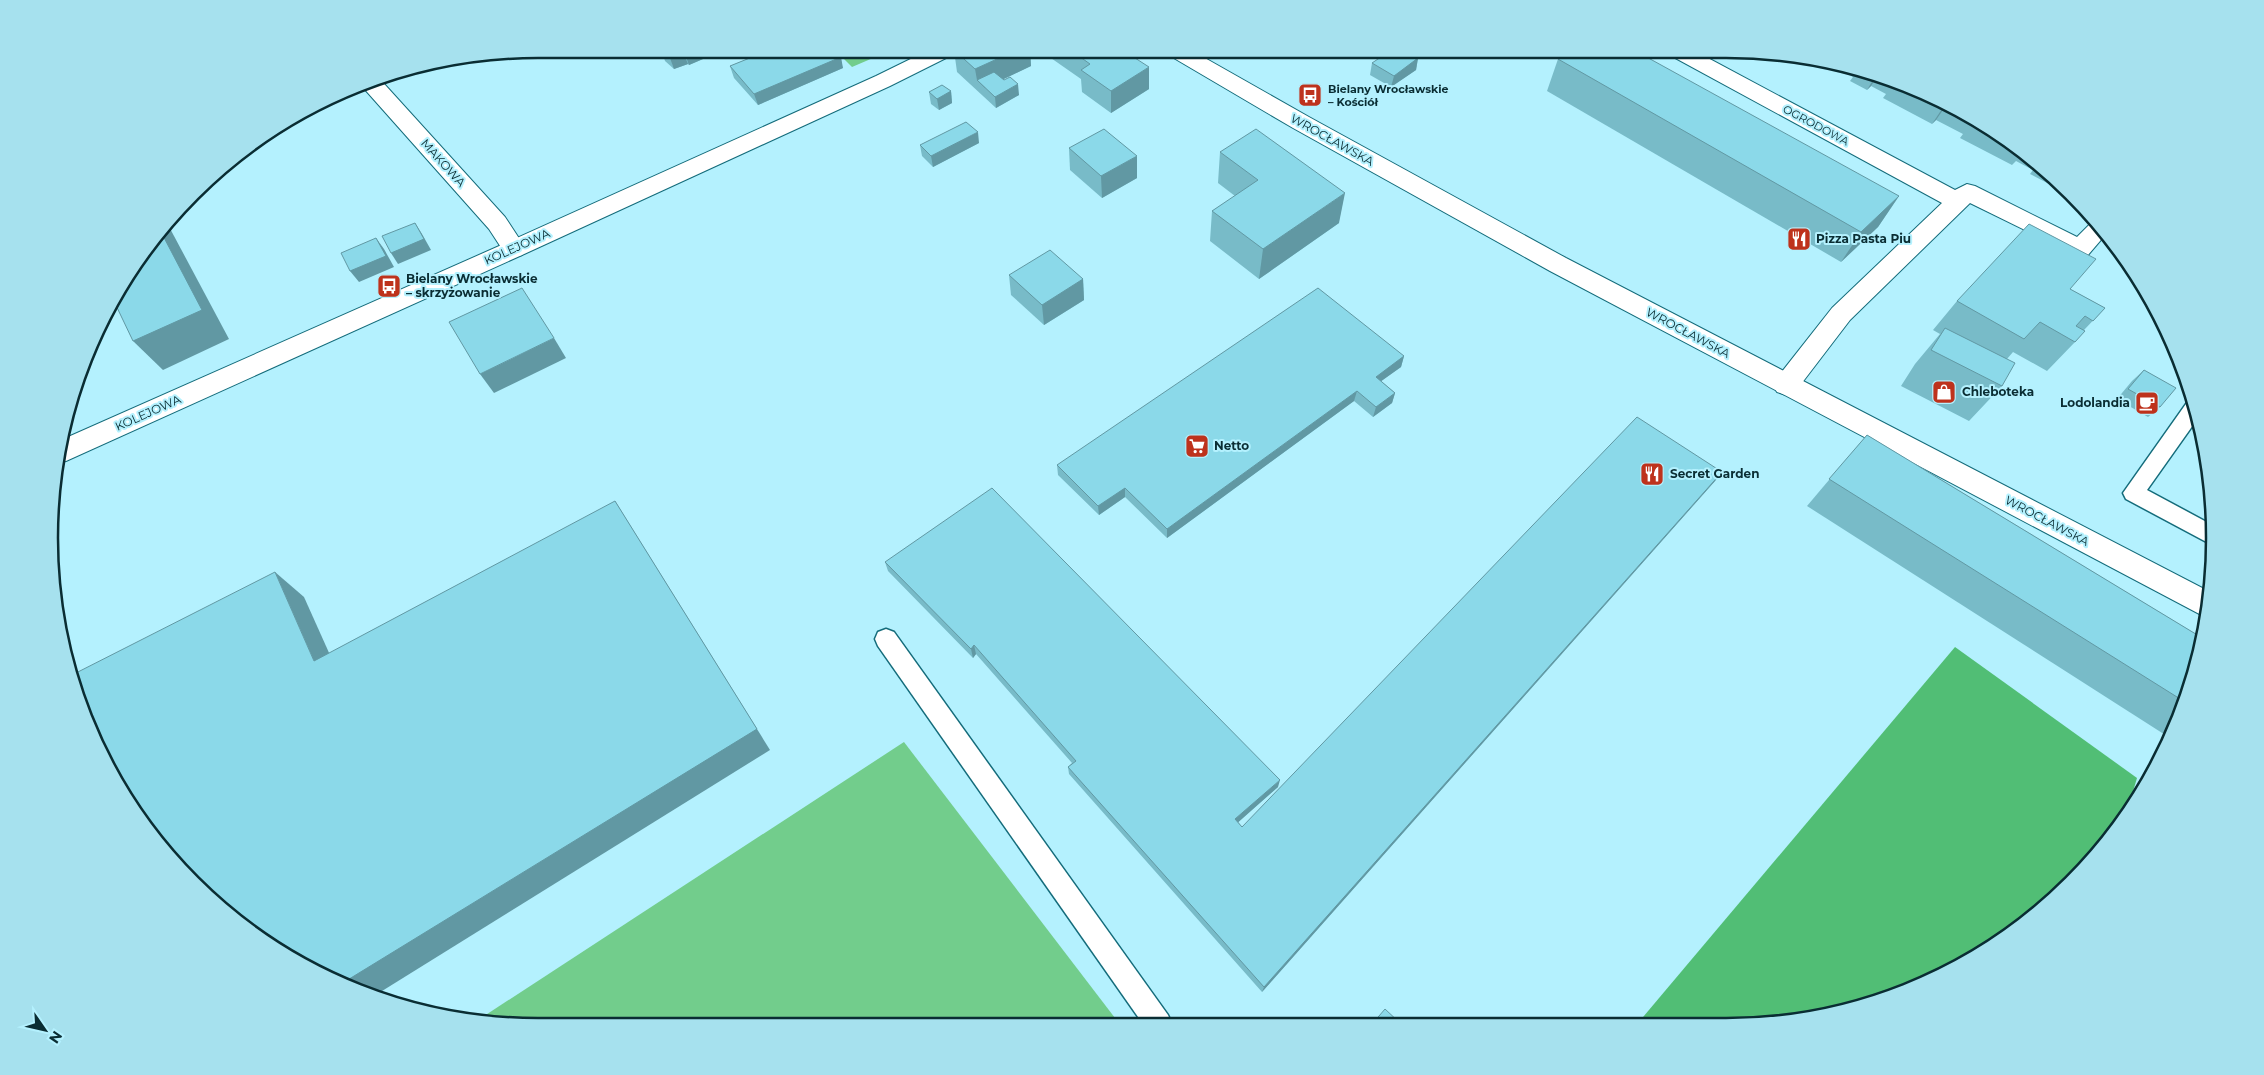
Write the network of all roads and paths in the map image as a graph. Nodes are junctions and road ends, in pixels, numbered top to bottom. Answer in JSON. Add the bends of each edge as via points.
{"nodes":[{"id":1,"x":932,"y":57,"type":"edge"},
{"id":2,"x":1187,"y":57,"type":"edge"},
{"id":3,"x":1690,"y":57,"type":"edge"},
{"id":4,"x":374,"y":86,"type":"edge"},
{"id":5,"x":1956,"y":201,"type":"junction"},
{"id":6,"x":2095,"y":231,"type":"edge"},
{"id":7,"x":514,"y":249,"type":"junction"},
{"id":8,"x":1786,"y":385,"type":"junction"},
{"id":9,"x":2190,"y":414,"type":"edge"},
{"id":10,"x":66,"y":449,"type":"edge"},
{"id":11,"x":2206,"y":532,"type":"edge"},
{"id":12,"x":2202,"y":603,"type":"edge"},
{"id":13,"x":886,"y":639,"type":"dead end"},
{"id":14,"x":1155,"y":1018,"type":"edge"}],
"edges":[{"from":1,"to":7,"type":"street","name":"KOLEJOWA"},
{"from":2,"to":8,"type":"street","name":"WROCŁAWSKA","via":[[1508,236]]},
{"from":3,"to":5,"type":"street","name":"OGRODOWA"},
{"from":4,"to":7,"type":"street","name":"MAKOWA","via":[[497,223]]},
{"from":5,"to":6,"type":"street","via":[[1967,192],[2080,249]]},
{"from":5,"to":8,"type":"street","via":[[1841,314]]},
{"from":7,"to":10,"type":"street","name":"KOLEJOWA"},
{"from":8,"to":12,"type":"street","name":"WROCŁAWSKA"},
{"from":9,"to":11,"type":"lane","via":[[2133,493]]},
{"from":13,"to":14,"type":"lane"}]}
